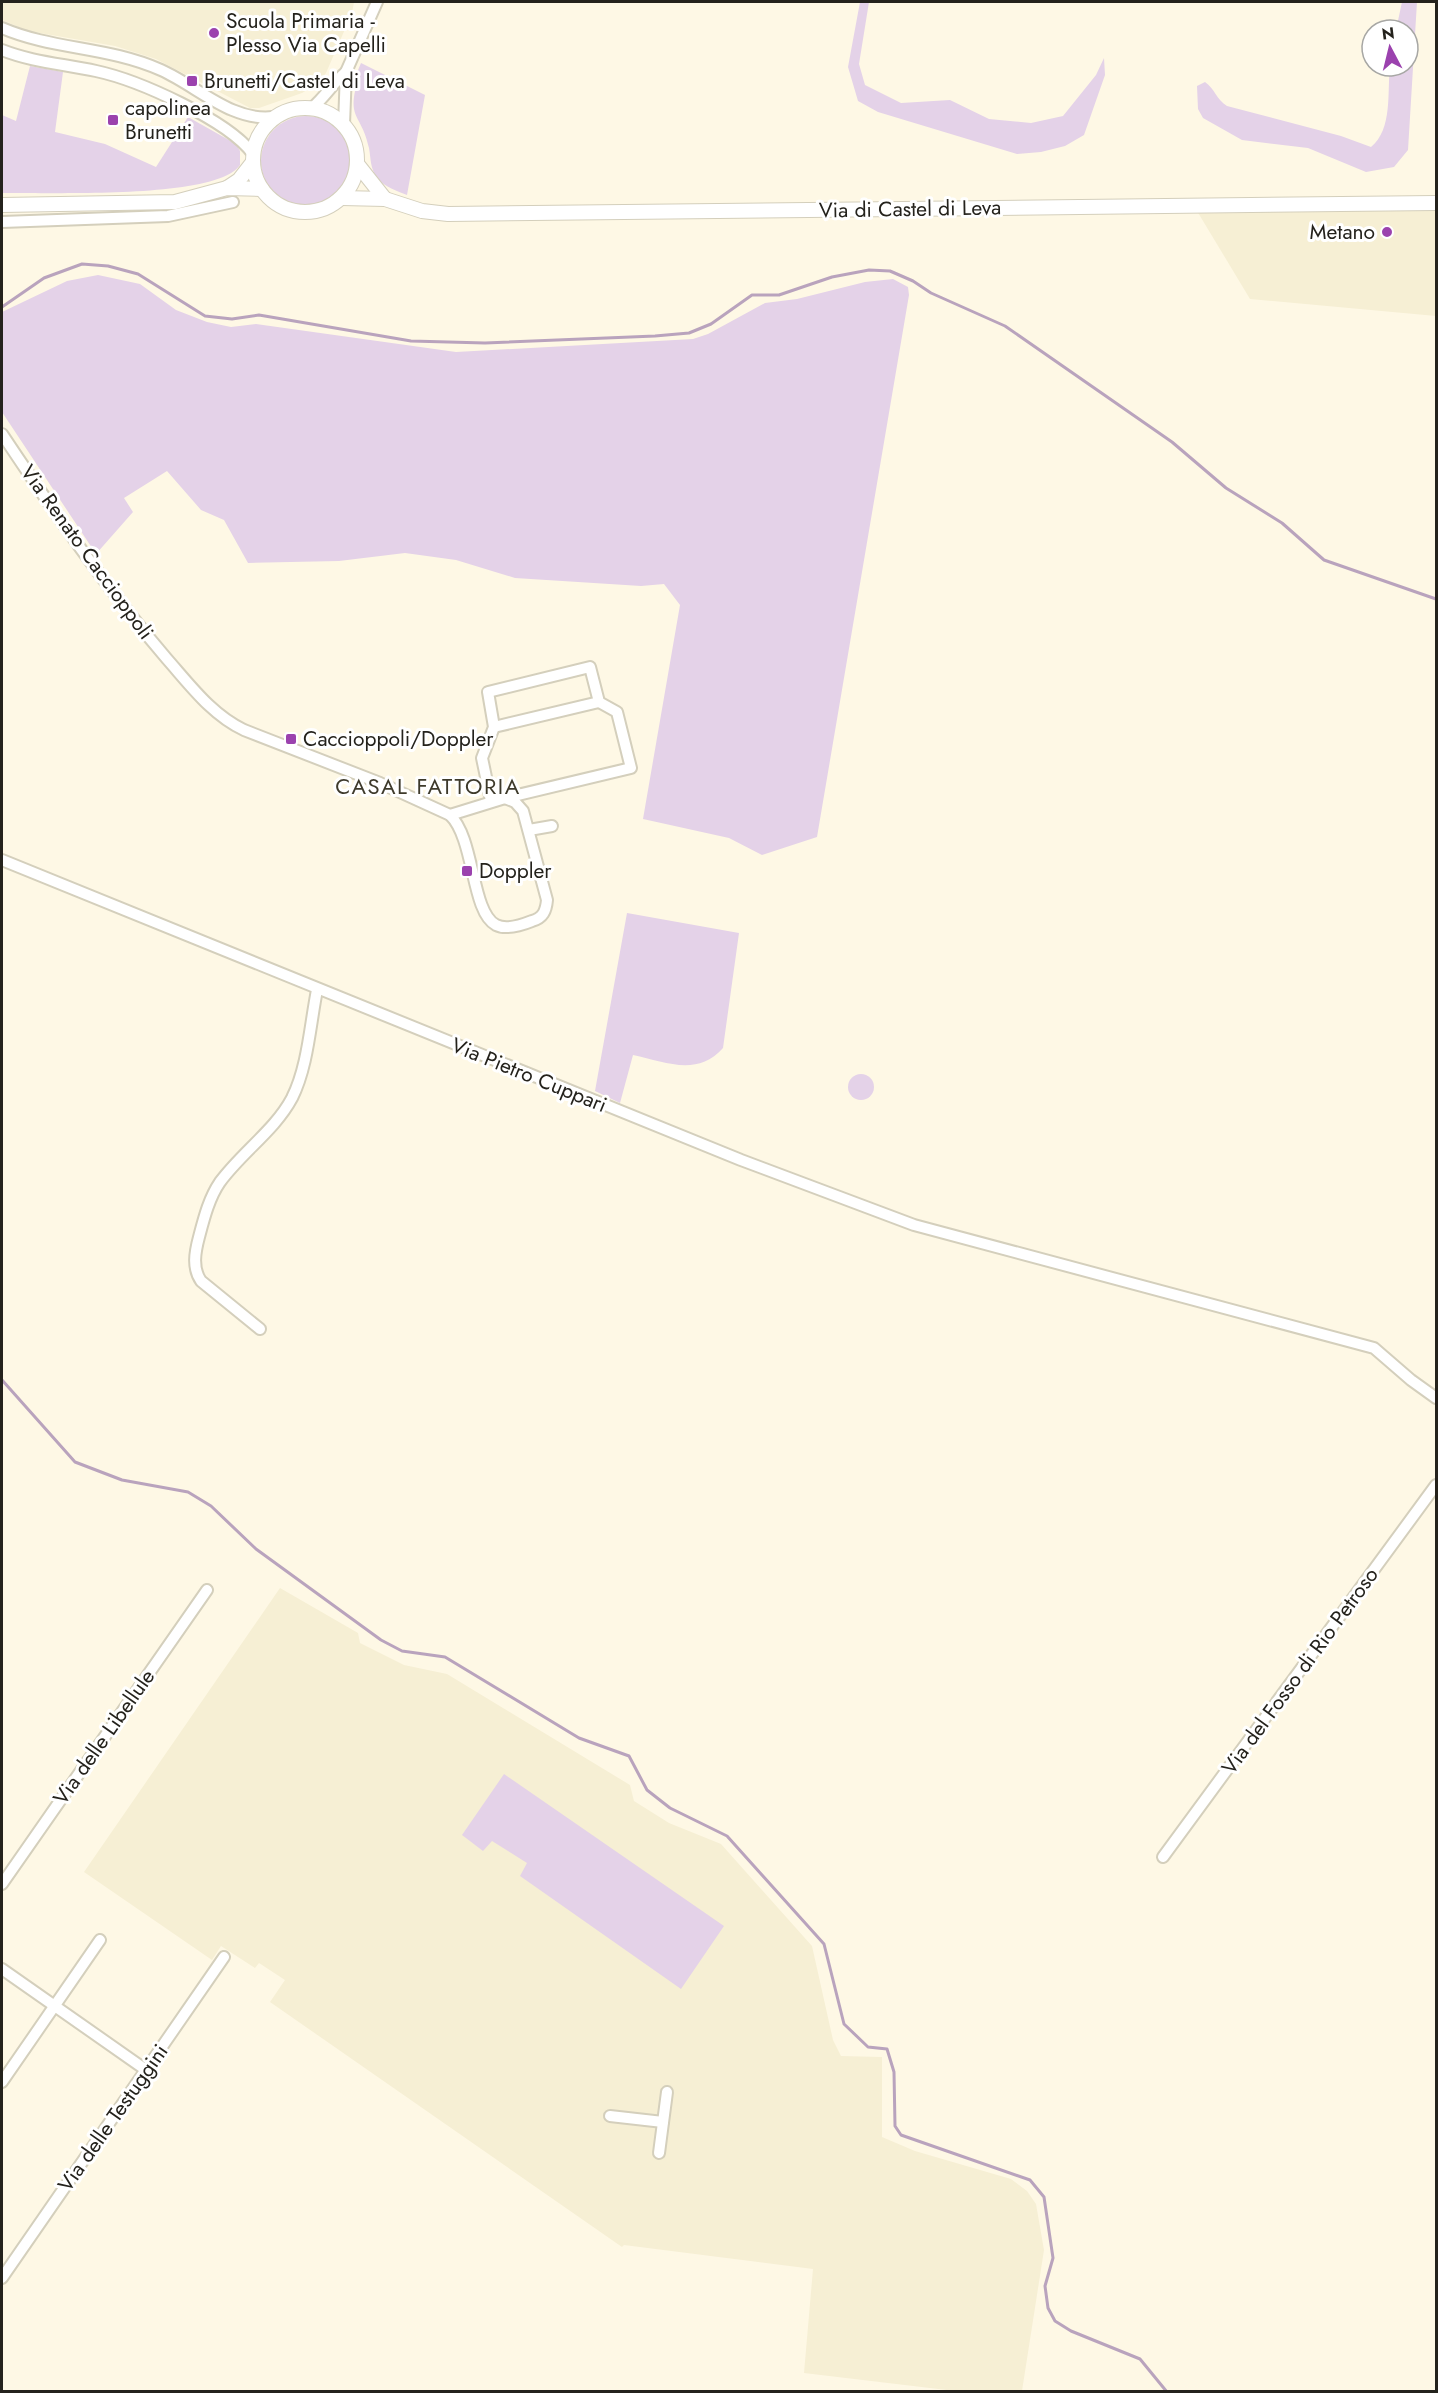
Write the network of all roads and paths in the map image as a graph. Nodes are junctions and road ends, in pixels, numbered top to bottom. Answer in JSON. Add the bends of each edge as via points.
{"nodes":[{"id":1,"x":377,"y":2,"type":"edge"},
{"id":2,"x":2,"y":28,"type":"edge"},
{"id":3,"x":2,"y":50,"type":"edge"},
{"id":4,"x":346,"y":72,"type":"junction"},
{"id":5,"x":312,"y":108,"type":"junction"},
{"id":6,"x":273,"y":117,"type":"junction"},
{"id":7,"x":344,"y":124,"type":"junction"},
{"id":8,"x":253,"y":158,"type":"junction"},
{"id":9,"x":358,"y":165,"type":"junction"},
{"id":10,"x":227,"y":188,"type":"junction"},
{"id":11,"x":262,"y":189,"type":"junction"},
{"id":12,"x":342,"y":198,"type":"junction"},
{"id":13,"x":386,"y":199,"type":"junction"},
{"id":14,"x":233,"y":202,"type":"dead end"},
{"id":15,"x":1437,"y":203,"type":"edge"},
{"id":16,"x":2,"y":205,"type":"edge"},
{"id":17,"x":2,"y":222,"type":"edge"},
{"id":18,"x":2,"y":434,"type":"edge"},
{"id":19,"x":599,"y":702,"type":"junction"},
{"id":20,"x":494,"y":727,"type":"junction"},
{"id":21,"x":505,"y":798,"type":"junction"},
{"id":22,"x":491,"y":801,"type":"junction"},
{"id":23,"x":450,"y":815,"type":"junction"},
{"id":24,"x":552,"y":826,"type":"dead end"},
{"id":25,"x":529,"y":830,"type":"junction"},
{"id":26,"x":2,"y":860,"type":"edge"},
{"id":27,"x":317,"y":990,"type":"junction"},
{"id":28,"x":260,"y":1329,"type":"dead end"},
{"id":29,"x":1437,"y":1398,"type":"edge"},
{"id":30,"x":1437,"y":1485,"type":"edge"},
{"id":31,"x":207,"y":1590,"type":"dead end"},
{"id":32,"x":1163,"y":1857,"type":"dead end"},
{"id":33,"x":2,"y":1884,"type":"edge"},
{"id":34,"x":100,"y":1940,"type":"dead end"},
{"id":35,"x":224,"y":1957,"type":"dead end"},
{"id":36,"x":2,"y":1969,"type":"edge"},
{"id":37,"x":54,"y":2006,"type":"junction"},
{"id":38,"x":146,"y":2070,"type":"junction"},
{"id":39,"x":2,"y":2082,"type":"edge"},
{"id":40,"x":667,"y":2092,"type":"dead end"},
{"id":41,"x":610,"y":2116,"type":"dead end"},
{"id":42,"x":663,"y":2122,"type":"junction"},
{"id":43,"x":659,"y":2153,"type":"dead end"},
{"id":44,"x":2,"y":2278,"type":"edge"}],
"edges":[{"from":1,"to":4,"type":"street"},
{"from":2,"to":6,"type":"street","via":[[27,38],[128,58],[174,76],[247,116]]},
{"from":3,"to":8,"type":"street","via":[[97,71],[147,88],[233,134]]},
{"from":4,"to":5,"type":"street"},
{"from":4,"to":7,"type":"street"},
{"from":5,"to":6,"type":"street"},
{"from":5,"to":7,"type":"street"},
{"from":6,"to":8,"type":"street","via":[[259,135]]},
{"from":7,"to":9,"type":"street","via":[[355,143]]},
{"from":8,"to":10,"type":"street","via":[[239,180]]},
{"from":8,"to":11,"type":"street"},
{"from":9,"to":12,"type":"street","via":[[350,189]]},
{"from":9,"to":13,"type":"street"},
{"from":10,"to":11,"type":"street"},
{"from":10,"to":16,"type":"street","via":[[175,202]]},
{"from":11,"to":12,"type":"street","via":[[281,207],[306,213]]},
{"from":12,"to":13,"type":"street","name":"Via di Castel di Leva"},
{"from":13,"to":15,"type":"street","name":"Via di Castel di Leva","via":[[422,211],[447,214]]},
{"from":14,"to":17,"type":"street","via":[[168,216]]},
{"from":18,"to":23,"type":"street","name":"Via Renato Caccioppoli","via":[[108,588],[218,713],[244,730]]},
{"from":19,"to":20,"type":"street"},
{"from":19,"to":20,"type":"street","via":[[590,667],[488,692]]},
{"from":19,"to":21,"type":"street","via":[[617,712],[631,768]]},
{"from":20,"to":22,"type":"street","via":[[482,754]]},
{"from":21,"to":22,"type":"street"},
{"from":21,"to":25,"type":"street","via":[[523,811]]},
{"from":22,"to":23,"type":"street"},
{"from":23,"to":25,"type":"street","via":[[458,823],[468,850],[484,911],[493,923],[502,926],[534,921],[546,909],[546,891]]},
{"from":24,"to":25,"type":"street"},
{"from":26,"to":27,"type":"street","name":"Via Pietro Cuppari"},
{"from":27,"to":28,"type":"street","via":[[293,1095],[281,1115],[218,1185],[195,1252],[201,1281]]},
{"from":27,"to":29,"type":"street","name":"Via Pietro Cuppari","via":[[914,1225],[1374,1348]]},
{"from":30,"to":32,"type":"street","name":"Via del Fosso di Rio Petroso"},
{"from":31,"to":33,"type":"street","name":"Via delle Libellule"},
{"from":34,"to":37,"type":"street"},
{"from":35,"to":38,"type":"street","name":"Via delle Testuggini"},
{"from":36,"to":37,"type":"street"},
{"from":37,"to":38,"type":"street"},
{"from":37,"to":39,"type":"street"},
{"from":38,"to":44,"type":"street","name":"Via delle Testuggini"},
{"from":40,"to":42,"type":"street"},
{"from":41,"to":42,"type":"street"},
{"from":42,"to":43,"type":"street"}]}
